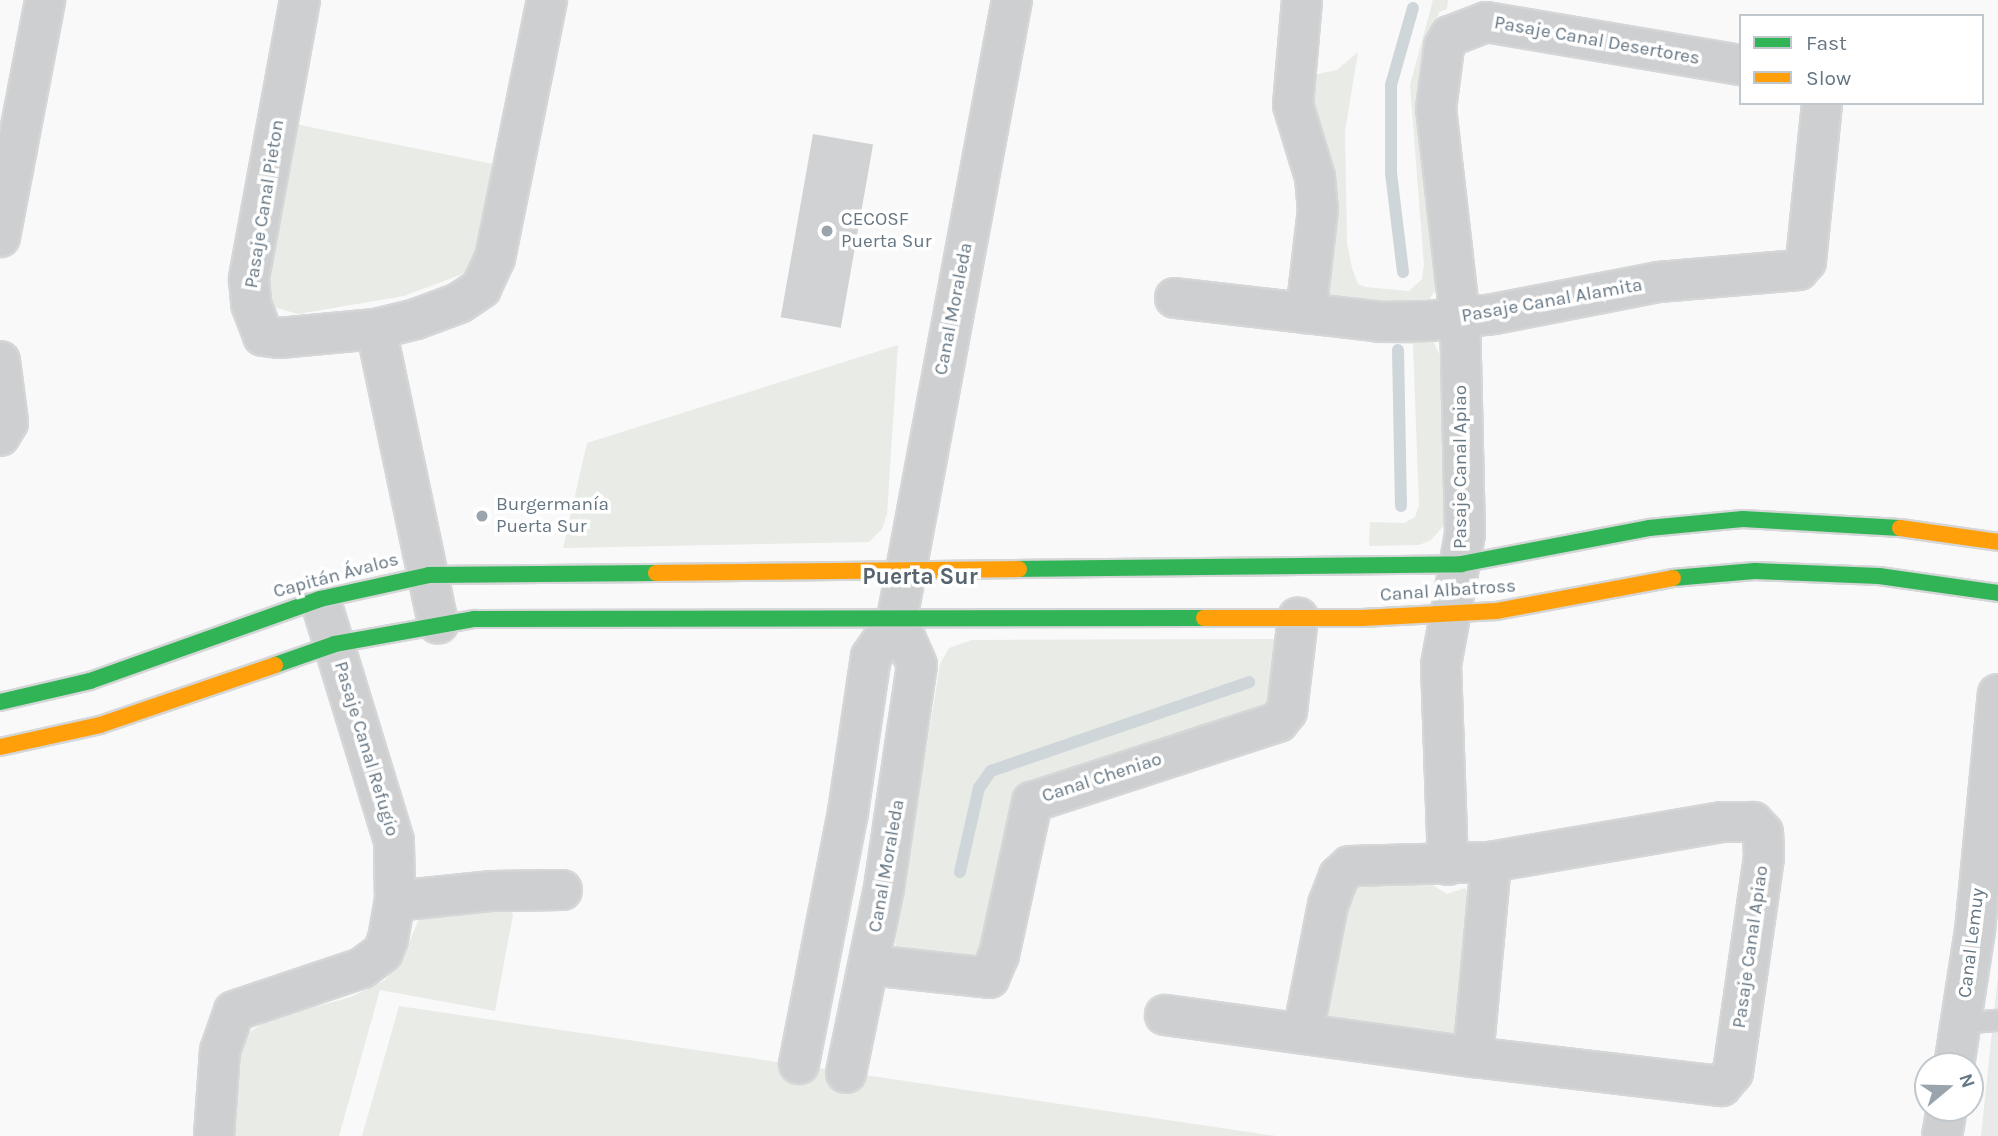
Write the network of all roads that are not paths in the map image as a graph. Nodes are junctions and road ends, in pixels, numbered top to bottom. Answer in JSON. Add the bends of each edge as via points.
{"nodes":[{"id":1,"x":45,"y":0,"type":"edge"},
{"id":2,"x":300,"y":0,"type":"edge"},
{"id":3,"x":547,"y":0,"type":"edge"},
{"id":4,"x":1012,"y":0,"type":"edge"},
{"id":5,"x":1303,"y":0,"type":"edge"},
{"id":6,"x":1739,"y":65,"type":"edge"},
{"id":7,"x":1822,"y":105,"type":"edge"},
{"id":8,"x":4,"y":188,"type":"edge"},
{"id":9,"x":0,"y":237,"type":"edge"},
{"id":10,"x":1175,"y":298,"type":"dead end"},
{"id":11,"x":1306,"y":313,"type":"junction"},
{"id":12,"x":1460,"y":319,"type":"junction"},
{"id":13,"x":376,"y":329,"type":"junction"},
{"id":14,"x":0,"y":361,"type":"edge"},
{"id":15,"x":0,"y":436,"type":"edge"},
{"id":16,"x":1998,"y":542,"type":"edge"},
{"id":17,"x":1461,"y":564,"type":"junction"},
{"id":18,"x":906,"y":568,"type":"junction"},
{"id":19,"x":429,"y":575,"type":"junction"},
{"id":20,"x":1998,"y":593,"type":"edge"},
{"id":21,"x":320,"y":598,"type":"junction"},
{"id":22,"x":1450,"y":614,"type":"junction"},
{"id":23,"x":1298,"y":618,"type":"junction"},
{"id":24,"x":897,"y":619,"type":"junction"},
{"id":25,"x":438,"y":624,"type":"junction"},
{"id":26,"x":335,"y":644,"type":"junction"},
{"id":27,"x":1998,"y":694,"type":"edge"},
{"id":28,"x":0,"y":702,"type":"edge"},
{"id":29,"x":1996,"y":742,"type":"edge"},
{"id":30,"x":0,"y":747,"type":"edge"},
{"id":31,"x":1491,"y":862,"type":"junction"},
{"id":32,"x":1448,"y":865,"type":"junction"},
{"id":33,"x":562,"y":890,"type":"dead end"},
{"id":34,"x":395,"y":901,"type":"junction"},
{"id":35,"x":870,"y":965,"type":"junction"},
{"id":36,"x":1165,"y":1015,"type":"dead end"},
{"id":37,"x":1980,"y":1021,"type":"edge"},
{"id":38,"x":1303,"y":1033,"type":"junction"},
{"id":39,"x":1962,"y":1052,"type":"edge"},
{"id":40,"x":1472,"y":1057,"type":"junction"},
{"id":41,"x":799,"y":1064,"type":"dead end"},
{"id":42,"x":846,"y":1073,"type":"dead end"},
{"id":43,"x":214,"y":1136,"type":"edge"}],
"edges":[{"from":1,"to":8,"type":"street"},
{"from":2,"to":13,"type":"street","name":"Pasaje Canal Pieton","via":[[249,279],[251,304],[263,336],[287,339]]},
{"from":3,"to":13,"type":"street","name":"Pasaje Canal Pieton","via":[[488,278],[470,297],[447,309]]},
{"from":4,"to":18,"type":"street","name":"Canal Moraleda"},
{"from":5,"to":11,"type":"street","via":[[1293,105],[1315,177],[1318,209]]},
{"from":6,"to":12,"type":"street","name":"Pasaje Canal Desertores","via":[[1486,22],[1450,36],[1444,47],[1436,109]]},
{"from":7,"to":12,"type":"street","name":"Pasaje Canal Alamita","via":[[1803,268],[1658,282]]},
{"from":8,"to":9,"type":"street"},
{"from":10,"to":11,"type":"street","name":"Pasaje Canal Alamita"},
{"from":11,"to":12,"type":"street","name":"Pasaje Canal Alamita","via":[[1382,321]]},
{"from":12,"to":17,"type":"street","name":"Pasaje Canal Apiao","via":[[1465,522]]},
{"from":13,"to":19,"type":"street"},
{"from":14,"to":15,"type":"street","via":[[8,422]]},
{"from":16,"to":17,"type":"street","name":"Canal Albatross","via":[[1878,525],[1743,519],[1649,528]]},
{"from":17,"to":18,"type":"street","name":"Canal Albatross"},
{"from":17,"to":22,"type":"street","name":"Pasaje Canal Apiao"},
{"from":18,"to":19,"type":"street","name":"Capitán Ávalos"},
{"from":18,"to":24,"type":"street","name":"Canal Moraleda"},
{"from":19,"to":21,"type":"street","name":"Capitán Ávalos"},
{"from":19,"to":25,"type":"street"},
{"from":20,"to":22,"type":"street","name":"Canal Albatross","via":[[1852,574],[1725,572],[1640,582],[1528,606]]},
{"from":21,"to":26,"type":"street","name":"Pasaje Canal Refugio"},
{"from":21,"to":28,"type":"street","name":"Capitán Ávalos","via":[[90,681]]},
{"from":22,"to":23,"type":"street","name":"Canal Albatross"},
{"from":22,"to":32,"type":"street","name":"Pasaje Canal Apiao","via":[[1441,665]]},
{"from":23,"to":24,"type":"street","name":"Canal Albatross"},
{"from":23,"to":35,"type":"street","name":"Canal Cheniao","via":[[1287,711],[1278,722],[1032,802],[999,955],[989,978]]},
{"from":24,"to":25,"type":"street","via":[[538,617]]},
{"from":24,"to":35,"type":"street","name":"Canal Moraleda","via":[[917,665]]},
{"from":24,"to":41,"type":"street","name":"Canal Moraleda","via":[[871,657],[846,825]]},
{"from":25,"to":26,"type":"street"},
{"from":26,"to":30,"type":"street","via":[[100,724]]},
{"from":26,"to":34,"type":"street","name":"Pasaje Canal Refugio","via":[[392,830]]},
{"from":27,"to":29,"type":"street","name":"Canal Lemuy"},
{"from":29,"to":37,"type":"street","name":"Canal Lemuy"},
{"from":31,"to":32,"type":"street","name":"Pasaje Canal Apiao"},
{"from":31,"to":40,"type":"street"},
{"from":31,"to":40,"type":"street","name":"Pasaje Canal Apiao","via":[[1723,822],[1753,822],[1764,841],[1733,1072],[1727,1084]]},
{"from":32,"to":38,"type":"street","name":"Pasaje Canal Apiao","via":[[1357,864],[1339,876],[1317,949]]},
{"from":33,"to":34,"type":"street","via":[[492,891]]},
{"from":34,"to":43,"type":"street","name":"Pasaje Canal Refugio","via":[[388,939],[373,962],[234,1011],[220,1051]]},
{"from":35,"to":42,"type":"street","name":"Canal Moraleda"},
{"from":36,"to":38,"type":"street","name":"Pasaje Canal Apiao"},
{"from":37,"to":39,"type":"street","name":"Canal Lemuy"},
{"from":38,"to":40,"type":"street","name":"Pasaje Canal Apiao"}]}
